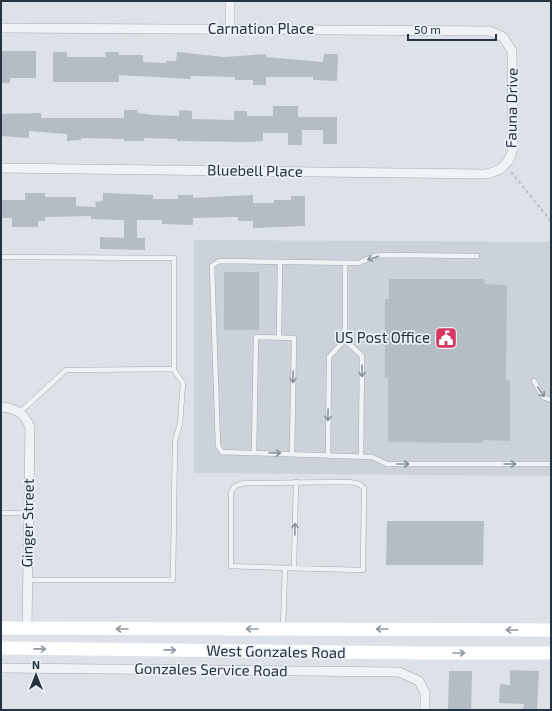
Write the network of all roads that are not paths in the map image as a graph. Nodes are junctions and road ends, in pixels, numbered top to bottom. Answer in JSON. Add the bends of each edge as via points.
{"nodes":[{"id":1,"x":230,"y":1,"type":"edge"},
{"id":2,"x":1,"y":28,"type":"edge"},
{"id":3,"x":230,"y":29,"type":"junction"},
{"id":4,"x":512,"y":50,"type":"joint"},
{"id":5,"x":506,"y":165,"type":"joint"},
{"id":6,"x":1,"y":168,"type":"edge"},
{"id":7,"x":477,"y":256,"type":"dead end"},
{"id":8,"x":1,"y":257,"type":"edge"},
{"id":9,"x":280,"y":262,"type":"junction"},
{"id":10,"x":345,"y":263,"type":"junction"},
{"id":11,"x":279,"y":337,"type":"junction"},
{"id":12,"x":345,"y":340,"type":"junction"},
{"id":13,"x":173,"y":369,"type":"junction"},
{"id":14,"x":534,"y":380,"type":"dead end"},
{"id":15,"x":551,"y":400,"type":"edge"},
{"id":16,"x":1,"y":407,"type":"edge"},
{"id":17,"x":23,"y":415,"type":"junction"},
{"id":18,"x":254,"y":453,"type":"junction"},
{"id":19,"x":292,"y":454,"type":"junction"},
{"id":20,"x":328,"y":455,"type":"junction"},
{"id":21,"x":361,"y":456,"type":"junction"},
{"id":22,"x":551,"y":464,"type":"edge"},
{"id":23,"x":296,"y":482,"type":"junction"},
{"id":24,"x":1,"y":513,"type":"edge"},
{"id":25,"x":28,"y":513,"type":"junction"},
{"id":26,"x":285,"y":568,"type":"junction"},
{"id":27,"x":294,"y":568,"type":"junction"},
{"id":28,"x":28,"y":580,"type":"junction"},
{"id":29,"x":1,"y":628,"type":"edge"},
{"id":30,"x":27,"y":628,"type":"junction"},
{"id":31,"x":283,"y":629,"type":"junction"},
{"id":32,"x":551,"y":630,"type":"edge"},
{"id":33,"x":1,"y":648,"type":"edge"},
{"id":34,"x":551,"y":653,"type":"edge"},
{"id":35,"x":1,"y":668,"type":"edge"},
{"id":36,"x":425,"y":710,"type":"edge"}],
"edges":[{"from":1,"to":3,"type":"street"},
{"from":2,"to":3,"type":"street","name":"Carnation Place"},
{"from":3,"to":4,"type":"street","name":"Carnation Place","via":[[490,31],[503,37]]},
{"from":4,"to":5,"type":"street","name":"Fauna Drive","via":[[513,148]]},
{"from":5,"to":6,"type":"street","name":"Bluebell Place","via":[[494,173],[485,174]]},
{"from":7,"to":10,"type":"lane","one_way":true,"via":[[387,255],[374,256],[359,263]]},
{"from":8,"to":13,"type":"lane","via":[[174,258]]},
{"from":9,"to":10,"type":"lane"},
{"from":9,"to":11,"type":"lane"},
{"from":9,"to":18,"type":"lane","via":[[219,261],[212,266],[218,446],[222,452]]},
{"from":10,"to":12,"type":"lane"},
{"from":11,"to":18,"type":"lane","via":[[256,337]]},
{"from":11,"to":19,"type":"lane","one_way":true,"via":[[294,338]]},
{"from":12,"to":20,"type":"lane","one_way":true,"via":[[329,357]]},
{"from":12,"to":21,"type":"lane","one_way":true,"via":[[362,356]]},
{"from":13,"to":17,"type":"lane","via":[[66,370]]},
{"from":13,"to":28,"type":"lane","via":[[183,383],[180,424],[174,441],[173,580]]},
{"from":14,"to":15,"type":"lane","one_way":true,"via":[[543,397]]},
{"from":16,"to":17,"type":"street","via":[[12,408]]},
{"from":17,"to":25,"type":"street","name":"Ginger Street","via":[[30,427]]},
{"from":18,"to":19,"type":"lane","one_way":true},
{"from":19,"to":20,"type":"lane"},
{"from":20,"to":21,"type":"lane"},
{"from":21,"to":22,"type":"lane","one_way":true,"via":[[372,456],[387,464]]},
{"from":23,"to":26,"type":"lane","via":[[245,483],[235,486],[231,492],[231,566]]},
{"from":27,"to":23,"type":"lane","one_way":true},
{"from":23,"to":27,"type":"lane","via":[[355,482],[364,488],[363,570]]},
{"from":24,"to":25,"type":"lane"},
{"from":25,"to":28,"type":"street","name":"Ginger Street"},
{"from":26,"to":27,"type":"lane"},
{"from":26,"to":31,"type":"lane"},
{"from":28,"to":30,"type":"street","name":"Ginger Street"},
{"from":29,"to":30,"type":"main road","name":"West Gonzales Road"},
{"from":31,"to":30,"type":"main road","name":"West Gonzales Road","one_way":true},
{"from":32,"to":31,"type":"main road","name":"West Gonzales Road","one_way":true},
{"from":33,"to":34,"type":"main road","name":"West Gonzales Road","one_way":true,"via":[[420,654]]},
{"from":35,"to":36,"type":"street","name":"Gonzales Service Road","via":[[399,672],[419,681],[425,693]]}]}
